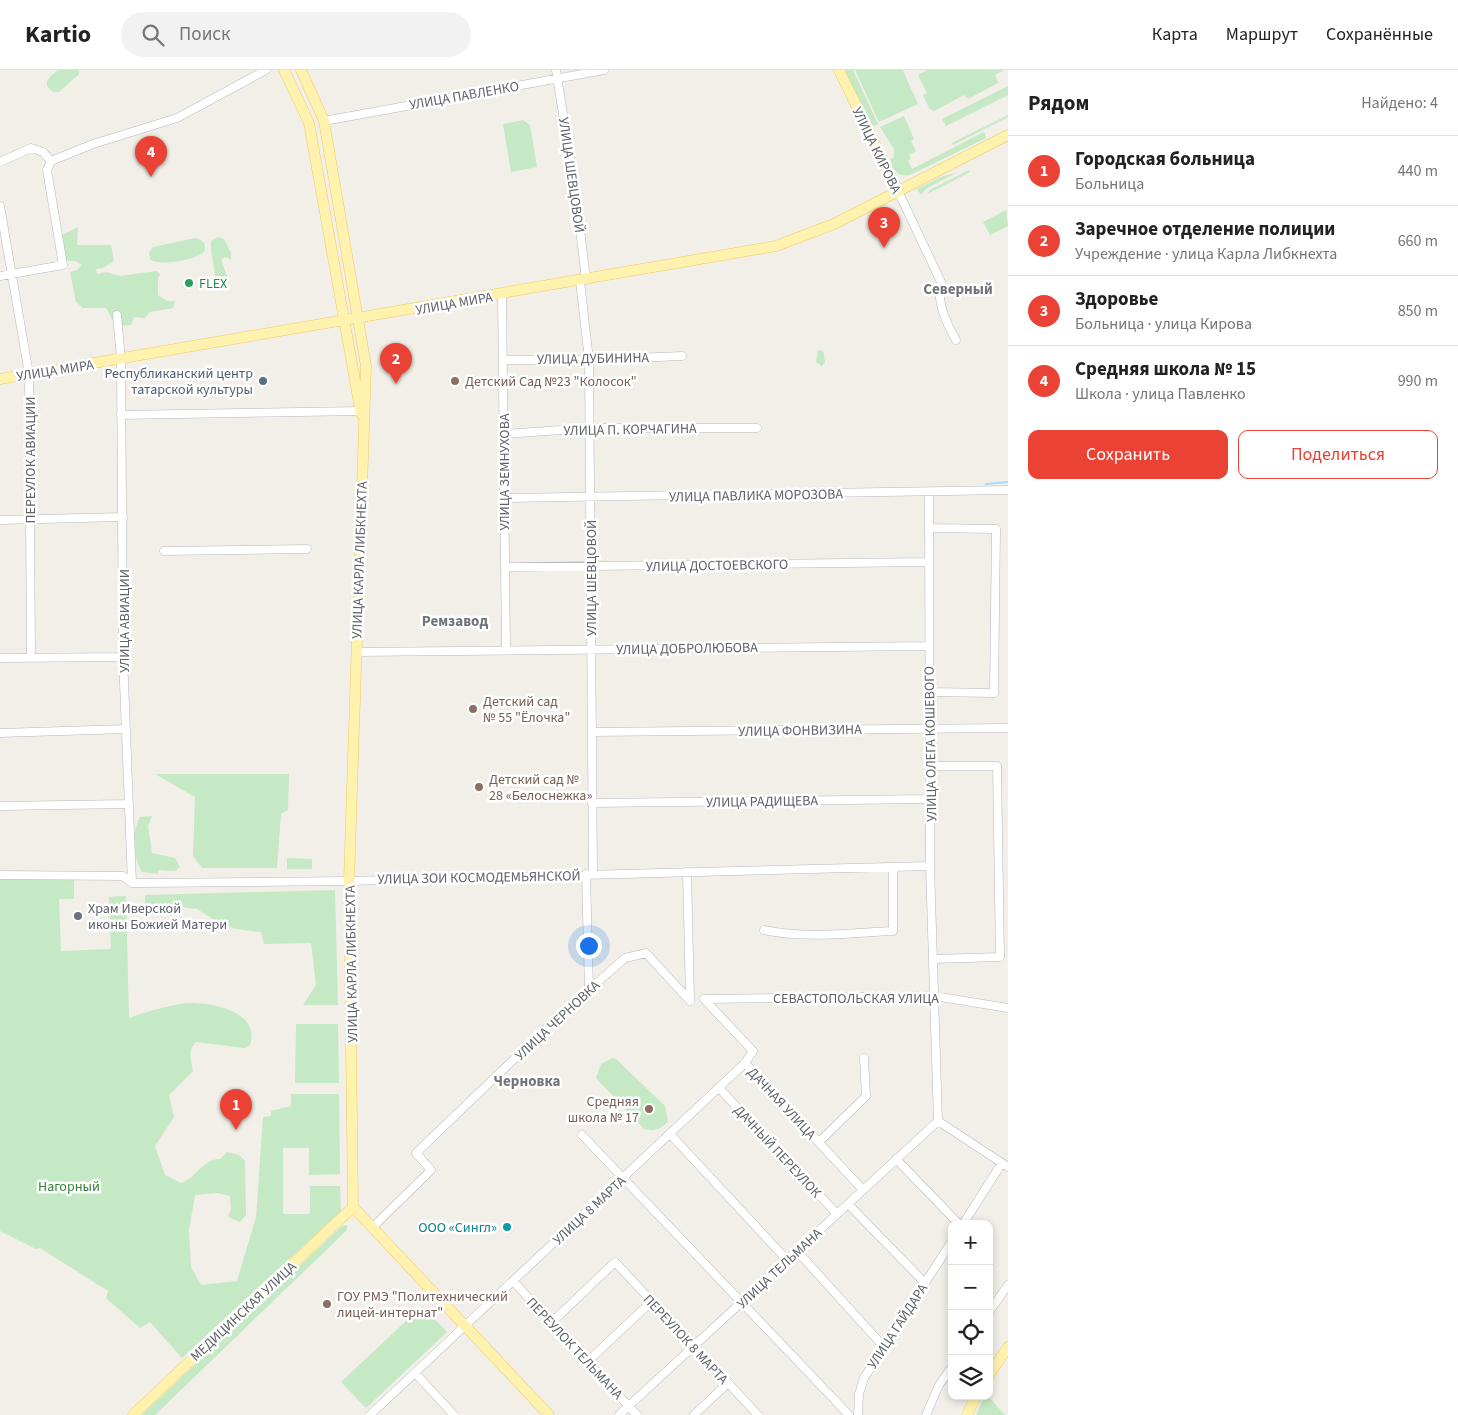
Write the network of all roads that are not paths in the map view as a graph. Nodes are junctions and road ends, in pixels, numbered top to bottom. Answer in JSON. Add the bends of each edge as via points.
{"nodes":[{"id":1,"x":266,"y":70,"type":"edge"},
{"id":2,"x":284,"y":70,"type":"edge"},
{"id":3,"x":301,"y":70,"type":"edge"},
{"id":4,"x":604,"y":70,"type":"edge"},
{"id":5,"x":838,"y":70,"type":"edge"},
{"id":6,"x":557,"y":74,"type":"edge"},
{"id":7,"x":324,"y":121,"type":"junction"},
{"id":8,"x":1008,"y":135,"type":"edge"},
{"id":9,"x":51,"y":161,"type":"junction"},
{"id":10,"x":0,"y":162,"type":"edge"},
{"id":11,"x":898,"y":191,"type":"junction"},
{"id":12,"x":0,"y":206,"type":"edge"},
{"id":13,"x":12,"y":274,"type":"junction"},
{"id":14,"x":0,"y":276,"type":"edge"},
{"id":15,"x":583,"y":281,"type":"junction"},
{"id":16,"x":502,"y":294,"type":"junction"},
{"id":17,"x":117,"y":315,"type":"dead end"},
{"id":18,"x":357,"y":319,"type":"junction"},
{"id":19,"x":344,"y":321,"type":"junction"},
{"id":20,"x":956,"y":340,"type":"dead end"},
{"id":21,"x":682,"y":356,"type":"dead end"},
{"id":22,"x":121,"y":358,"type":"junction"},
{"id":23,"x":503,"y":360,"type":"junction"},
{"id":24,"x":589,"y":360,"type":"junction"},
{"id":25,"x":29,"y":374,"type":"junction"},
{"id":26,"x":0,"y":379,"type":"edge"},
{"id":27,"x":360,"y":411,"type":"junction"},
{"id":28,"x":121,"y":416,"type":"junction"},
{"id":29,"x":590,"y":428,"type":"junction"},
{"id":30,"x":757,"y":428,"type":"dead end"},
{"id":31,"x":504,"y":434,"type":"junction"},
{"id":32,"x":365,"y":437,"type":"junction"},
{"id":33,"x":1008,"y":490,"type":"edge"},
{"id":34,"x":929,"y":493,"type":"junction"},
{"id":35,"x":590,"y":497,"type":"junction"},
{"id":36,"x":504,"y":498,"type":"junction"},
{"id":37,"x":123,"y":518,"type":"junction"},
{"id":38,"x":30,"y":519,"type":"junction"},
{"id":39,"x":0,"y":520,"type":"edge"},
{"id":40,"x":930,"y":528,"type":"junction"},
{"id":41,"x":307,"y":549,"type":"dead end"},
{"id":42,"x":164,"y":551,"type":"dead end"},
{"id":43,"x":928,"y":562,"type":"junction"},
{"id":44,"x":590,"y":566,"type":"junction"},
{"id":45,"x":505,"y":567,"type":"junction"},
{"id":46,"x":929,"y":646,"type":"junction"},
{"id":47,"x":591,"y":649,"type":"junction"},
{"id":48,"x":506,"y":650,"type":"junction"},
{"id":49,"x":356,"y":652,"type":"junction"},
{"id":50,"x":31,"y":657,"type":"junction"},
{"id":51,"x":0,"y":658,"type":"edge"},
{"id":52,"x":123,"y":658,"type":"junction"},
{"id":53,"x":930,"y":692,"type":"junction"},
{"id":54,"x":1008,"y":728,"type":"edge"},
{"id":55,"x":126,"y":729,"type":"junction"},
{"id":56,"x":930,"y":729,"type":"junction"},
{"id":57,"x":592,"y":732,"type":"junction"},
{"id":58,"x":0,"y":733,"type":"edge"},
{"id":59,"x":931,"y":766,"type":"junction"},
{"id":60,"x":931,"y":799,"type":"junction"},
{"id":61,"x":592,"y":803,"type":"junction"},
{"id":62,"x":128,"y":804,"type":"junction"},
{"id":63,"x":0,"y":806,"type":"edge"},
{"id":64,"x":930,"y":866,"type":"junction"},
{"id":65,"x":893,"y":867,"type":"junction"},
{"id":66,"x":687,"y":872,"type":"junction"},
{"id":67,"x":589,"y":874,"type":"junction"},
{"id":68,"x":0,"y":875,"type":"edge"},
{"id":69,"x":349,"y":881,"type":"junction"},
{"id":70,"x":132,"y":883,"type":"junction"},
{"id":71,"x":764,"y":930,"type":"dead end"},
{"id":72,"x":933,"y":959,"type":"junction"},
{"id":73,"x":589,"y":990,"type":"junction"},
{"id":74,"x":934,"y":996,"type":"junction"},
{"id":75,"x":1008,"y":1008,"type":"edge"},
{"id":76,"x":864,"y":1058,"type":"dead end"},
{"id":77,"x":745,"y":1063,"type":"junction"},
{"id":78,"x":719,"y":1088,"type":"junction"},
{"id":79,"x":938,"y":1121,"type":"junction"},
{"id":80,"x":670,"y":1134,"type":"junction"},
{"id":81,"x":582,"y":1135,"type":"dead end"},
{"id":82,"x":819,"y":1142,"type":"junction"},
{"id":83,"x":896,"y":1160,"type":"junction"},
{"id":84,"x":1005,"y":1165,"type":"edge"},
{"id":85,"x":623,"y":1178,"type":"junction"},
{"id":86,"x":863,"y":1190,"type":"junction"},
{"id":87,"x":848,"y":1204,"type":"junction"},
{"id":88,"x":353,"y":1207,"type":"junction"},
{"id":89,"x":837,"y":1214,"type":"junction"},
{"id":90,"x":955,"y":1220,"type":"edge"},
{"id":91,"x":966,"y":1220,"type":"edge"},
{"id":92,"x":372,"y":1228,"type":"junction"},
{"id":93,"x":948,"y":1248,"type":"edge"},
{"id":94,"x":797,"y":1251,"type":"junction"},
{"id":95,"x":787,"y":1260,"type":"junction"},
{"id":96,"x":513,"y":1281,"type":"junction"},
{"id":97,"x":925,"y":1283,"type":"junction"},
{"id":98,"x":1008,"y":1285,"type":"edge"},
{"id":99,"x":652,"y":1302,"type":"junction"},
{"id":100,"x":742,"y":1302,"type":"junction"},
{"id":101,"x":990,"y":1310,"type":"edge"},
{"id":102,"x":551,"y":1323,"type":"junction"},
{"id":103,"x":465,"y":1326,"type":"junction"},
{"id":104,"x":693,"y":1347,"type":"junction"},
{"id":105,"x":884,"y":1347,"type":"junction"},
{"id":106,"x":1008,"y":1347,"type":"edge"},
{"id":107,"x":587,"y":1362,"type":"junction"},
{"id":108,"x":993,"y":1369,"type":"edge"},
{"id":109,"x":414,"y":1373,"type":"junction"},
{"id":110,"x":948,"y":1373,"type":"edge"},
{"id":111,"x":728,"y":1383,"type":"junction"},
{"id":112,"x":974,"y":1400,"type":"edge"},
{"id":113,"x":629,"y":1406,"type":"junction"},
{"id":114,"x":376,"y":1412,"type":"edge"},
{"id":115,"x":133,"y":1415,"type":"edge"},
{"id":116,"x":370,"y":1415,"type":"edge"},
{"id":117,"x":454,"y":1415,"type":"edge"},
{"id":118,"x":549,"y":1415,"type":"edge"},
{"id":119,"x":619,"y":1415,"type":"edge"},
{"id":120,"x":638,"y":1415,"type":"edge"},
{"id":121,"x":694,"y":1415,"type":"edge"},
{"id":122,"x":758,"y":1415,"type":"edge"},
{"id":123,"x":849,"y":1415,"type":"edge"},
{"id":124,"x":858,"y":1415,"type":"edge"},
{"id":125,"x":926,"y":1415,"type":"edge"},
{"id":126,"x":967,"y":1415,"type":"edge"}],
"edges":[{"from":1,"to":9,"type":"street","via":[[178,118],[93,144]]},
{"from":2,"to":19,"type":"main road","name":"УЛИЦА КАРЛА ЛИБКНЕХТА","via":[[309,123]]},
{"from":3,"to":7,"type":"main road","name":"УЛИЦА КАРЛА ЛИБКНЕХТА"},
{"from":4,"to":6,"type":"street","name":"УЛИЦА ПАВЛЕНКО"},
{"from":5,"to":11,"type":"main road","name":"УЛИЦА КИРОВА"},
{"from":6,"to":7,"type":"street","name":"УЛИЦА ПАВЛЕНКО"},
{"from":6,"to":15,"type":"street","name":"УЛИЦА ШЕВЦОВОЙ"},
{"from":7,"to":18,"type":"main road","name":"УЛИЦА КАРЛА ЛИБКНЕХТА"},
{"from":8,"to":11,"type":"main road","name":"УЛИЦА МИРА"},
{"from":9,"to":10,"type":"street","via":[[43,152],[32,148]]},
{"from":9,"to":13,"type":"street","via":[[47,170],[63,265]]},
{"from":11,"to":15,"type":"main road","name":"УЛИЦА МИРА","via":[[834,224],[776,246]]},
{"from":11,"to":20,"type":"street","name":"УЛИЦА КИРОВА","via":[[941,282],[939,301]]},
{"from":12,"to":13,"type":"street","name":"ПЕРЕУЛОК АВИАЦИИ"},
{"from":13,"to":14,"type":"street"},
{"from":13,"to":25,"type":"street","name":"ПЕРЕУЛОК АВИАЦИИ"},
{"from":15,"to":16,"type":"main road","name":"УЛИЦА МИРА"},
{"from":15,"to":24,"type":"street","name":"УЛИЦА ШЕВЦОВОЙ"},
{"from":16,"to":18,"type":"main road","name":"УЛИЦА МИРА"},
{"from":16,"to":23,"type":"street","name":"УЛИЦА ЗЕМНУХОВА"},
{"from":17,"to":22,"type":"street","name":"УЛИЦА АВИАЦИИ"},
{"from":18,"to":19,"type":"main road","name":"УЛИЦА МИРА"},
{"from":18,"to":32,"type":"main road","name":"УЛИЦА КАРЛА ЛИБКНЕХТА","via":[[366,366]]},
{"from":19,"to":22,"type":"main road","name":"УЛИЦА МИРА"},
{"from":19,"to":27,"type":"main road","name":"УЛИЦА КАРЛА ЛИБКНЕХТА"},
{"from":21,"to":24,"type":"street","name":"УЛИЦА ДУБИНИНА"},
{"from":22,"to":25,"type":"main road","name":"УЛИЦА МИРА"},
{"from":22,"to":28,"type":"street","name":"УЛИЦА АВИАЦИИ"},
{"from":23,"to":24,"type":"street","name":"УЛИЦА ДУБИНИНА"},
{"from":23,"to":31,"type":"street","name":"УЛИЦА ЗЕМНУХОВА"},
{"from":24,"to":29,"type":"street","name":"УЛИЦА ШЕВЦОВОЙ"},
{"from":25,"to":26,"type":"main road","name":"УЛИЦА МИРА"},
{"from":25,"to":38,"type":"street","name":"ПЕРЕУЛОК АВИАЦИИ"},
{"from":27,"to":28,"type":"street"},
{"from":27,"to":32,"type":"main road","name":"УЛИЦА КАРЛА ЛИБКНЕХТА"},
{"from":28,"to":37,"type":"street","name":"УЛИЦА АВИАЦИИ"},
{"from":29,"to":30,"type":"street","name":"УЛИЦА П. КОРЧАГИНА"},
{"from":29,"to":31,"type":"street","name":"УЛИЦА П. КОРЧАГИНА"},
{"from":29,"to":35,"type":"street","name":"УЛИЦА ШЕВЦОВОЙ"},
{"from":31,"to":36,"type":"street","name":"УЛИЦА ЗЕМНУХОВА"},
{"from":32,"to":49,"type":"main road","name":"УЛИЦА КАРЛА ЛИБКНЕХТА"},
{"from":33,"to":34,"type":"street","name":"УЛИЦА ПАВЛИКА МОРОЗОВА"},
{"from":34,"to":35,"type":"street","name":"УЛИЦА ПАВЛИКА МОРОЗОВА"},
{"from":34,"to":40,"type":"street","name":"УЛИЦА ОЛЕГА КОШЕВОГО"},
{"from":35,"to":36,"type":"street","name":"УЛИЦА ПАВЛИКА МОРОЗОВА"},
{"from":35,"to":44,"type":"street","name":"УЛИЦА ШЕВЦОВОЙ"},
{"from":36,"to":45,"type":"street","name":"УЛИЦА ЗЕМНУХОВА"},
{"from":37,"to":38,"type":"street"},
{"from":37,"to":52,"type":"street","name":"УЛИЦА АВИАЦИИ"},
{"from":38,"to":39,"type":"street"},
{"from":38,"to":50,"type":"street","name":"ПЕРЕУЛОК АВИАЦИИ"},
{"from":40,"to":43,"type":"street","name":"УЛИЦА ОЛЕГА КОШЕВОГО"},
{"from":40,"to":53,"type":"street","via":[[996,529],[994,693]]},
{"from":41,"to":42,"type":"street"},
{"from":43,"to":44,"type":"street","name":"УЛИЦА ДОСТОЕВСКОГО"},
{"from":43,"to":46,"type":"street","name":"УЛИЦА ОЛЕГА КОШЕВОГО"},
{"from":44,"to":45,"type":"street","name":"УЛИЦА ДОСТОЕВСКОГО"},
{"from":44,"to":47,"type":"street","name":"УЛИЦА ШЕВЦОВОЙ"},
{"from":45,"to":48,"type":"street","name":"УЛИЦА ЗЕМНУХОВА"},
{"from":46,"to":47,"type":"street","name":"УЛИЦА ДОБРОЛЮБОВА"},
{"from":46,"to":53,"type":"street","name":"УЛИЦА ОЛЕГА КОШЕВОГО"},
{"from":47,"to":48,"type":"street","name":"УЛИЦА ДОБРОЛЮБОВА"},
{"from":47,"to":57,"type":"street","name":"УЛИЦА ШЕВЦОВОЙ"},
{"from":48,"to":49,"type":"street","name":"УЛИЦА ДОБРОЛЮБОВА"},
{"from":49,"to":69,"type":"main road","name":"УЛИЦА КАРЛА ЛИБКНЕХТА"},
{"from":50,"to":51,"type":"street"},
{"from":50,"to":52,"type":"street"},
{"from":52,"to":55,"type":"street","name":"УЛИЦА АВИАЦИИ"},
{"from":53,"to":56,"type":"street","name":"УЛИЦА ОЛЕГА КОШЕВОГО"},
{"from":54,"to":56,"type":"street","name":"УЛИЦА ФОНВИЗИНА"},
{"from":55,"to":58,"type":"street"},
{"from":55,"to":62,"type":"street","name":"УЛИЦА АВИАЦИИ"},
{"from":56,"to":57,"type":"street","name":"УЛИЦА ФОНВИЗИНА"},
{"from":56,"to":59,"type":"street","name":"УЛИЦА ОЛЕГА КОШЕВОГО"},
{"from":57,"to":61,"type":"street","name":"УЛИЦА ШЕВЦОВОЙ"},
{"from":59,"to":60,"type":"street","name":"УЛИЦА ОЛЕГА КОШЕВОГО"},
{"from":59,"to":72,"type":"street","via":[[997,766],[1000,957]]},
{"from":60,"to":61,"type":"street","name":"УЛИЦА РАДИЩЕВА"},
{"from":60,"to":64,"type":"street","name":"УЛИЦА ОЛЕГА КОШЕВОГО"},
{"from":61,"to":67,"type":"street","name":"УЛИЦА ШЕВЦОВОЙ"},
{"from":62,"to":63,"type":"street"},
{"from":62,"to":70,"type":"street","name":"УЛИЦА АВИАЦИИ"},
{"from":64,"to":65,"type":"street","name":"УЛИЦА ЗОИ КОСМОДЕМЬЯНСКОЙ"},
{"from":64,"to":72,"type":"street","name":"УЛИЦА ОЛЕГА КОШЕВОГО"},
{"from":65,"to":66,"type":"street","name":"УЛИЦА ЗОИ КОСМОДЕМЬЯНСКОЙ"},
{"from":65,"to":71,"type":"street","via":[[893,931],[781,934]]},
{"from":66,"to":67,"type":"street","name":"УЛИЦА ЗОИ КОСМОДЕМЬЯНСКОЙ"},
{"from":66,"to":73,"type":"street","name":"УЛИЦА ЧЕРНОВКА","via":[[690,1001],[646,953],[625,958]]},
{"from":67,"to":69,"type":"street","name":"УЛИЦА ЗОИ КОСМОДЕМЬЯНСКОЙ"},
{"from":67,"to":73,"type":"street","name":"УЛИЦА ШЕВЦОВОЙ"},
{"from":68,"to":70,"type":"street","name":"УЛИЦА ЗОИ КОСМОДЕМЬЯНСКОЙ","via":[[123,876]]},
{"from":69,"to":70,"type":"street","name":"УЛИЦА ЗОИ КОСМОДЕМЬЯНСКОЙ"},
{"from":69,"to":88,"type":"main road","name":"УЛИЦА КАРЛА ЛИБКНЕХТА"},
{"from":72,"to":74,"type":"street","name":"УЛИЦА ОЛЕГА КОШЕВОГО"},
{"from":73,"to":92,"type":"street","name":"УЛИЦА ЧЕРНОВКА","via":[[416,1153],[431,1170]]},
{"from":74,"to":75,"type":"street","name":"СЕВАСТОПОЛЬСКАЯ УЛИЦА"},
{"from":74,"to":77,"type":"street","name":"СЕВАСТОПОЛЬСКАЯ УЛИЦА","via":[[704,999],[753,1051]]},
{"from":74,"to":79,"type":"street","name":"УЛИЦА ОЛЕГА КОШЕВОГО"},
{"from":76,"to":82,"type":"street","name":"ДАЧНАЯ УЛИЦА","via":[[866,1096]]},
{"from":77,"to":78,"type":"street","name":"УЛИЦА 8 МАРТА"},
{"from":77,"to":82,"type":"street","name":"ДАЧНАЯ УЛИЦА"},
{"from":78,"to":80,"type":"street","name":"УЛИЦА 8 МАРТА"},
{"from":78,"to":89,"type":"street","name":"ДАЧНЫЙ ПЕРЕУЛОК"},
{"from":79,"to":83,"type":"street","name":"УЛИЦА ТЕЛЬМАНА"},
{"from":79,"to":84,"type":"street"},
{"from":80,"to":85,"type":"street","name":"УЛИЦА 8 МАРТА"},
{"from":80,"to":95,"type":"street"},
{"from":81,"to":85,"type":"street"},
{"from":82,"to":86,"type":"street","name":"ДАЧНАЯ УЛИЦА"},
{"from":83,"to":86,"type":"street","name":"УЛИЦА ТЕЛЬМАНА"},
{"from":83,"to":90,"type":"street"},
{"from":84,"to":91,"type":"street"},
{"from":85,"to":96,"type":"street","name":"УЛИЦА 8 МАРТА"},
{"from":85,"to":100,"type":"street"},
{"from":86,"to":87,"type":"street","name":"УЛИЦА ТЕЛЬМАНА"},
{"from":87,"to":89,"type":"street","name":"УЛИЦА ТЕЛЬМАНА"},
{"from":87,"to":97,"type":"street"},
{"from":88,"to":92,"type":"main road"},
{"from":88,"to":115,"type":"main road","name":"МЕДИЦИНСКАЯ УЛИЦА"},
{"from":89,"to":94,"type":"street","name":"УЛИЦА ТЕЛЬМАНА"},
{"from":92,"to":103,"type":"main road"},
{"from":93,"to":97,"type":"street","name":"УЛИЦА ГАЙДАРА"},
{"from":94,"to":95,"type":"street","name":"УЛИЦА ТЕЛЬМАНА"},
{"from":94,"to":105,"type":"street"},
{"from":95,"to":100,"type":"street","name":"УЛИЦА ТЕЛЬМАНА"},
{"from":96,"to":102,"type":"street","name":"ПЕРЕУЛОК ТЕЛЬМАНА"},
{"from":96,"to":103,"type":"street","name":"УЛИЦА 8 МАРТА"},
{"from":97,"to":105,"type":"street","name":"УЛИЦА ГАЙДАРА"},
{"from":98,"to":101,"type":"street"},
{"from":99,"to":102,"type":"street","name":"ПЕРЕУЛОК 8 МАРТА","via":[[615,1262]]},
{"from":99,"to":104,"type":"street","name":"ПЕРЕУЛОК 8 МАРТА"},
{"from":99,"to":107,"type":"street"},
{"from":100,"to":104,"type":"street","name":"УЛИЦА ТЕЛЬМАНА"},
{"from":100,"to":123,"type":"street"},
{"from":102,"to":107,"type":"street","name":"ПЕРЕУЛОК ТЕЛЬМАНА"},
{"from":103,"to":109,"type":"street","name":"УЛИЦА 8 МАРТА"},
{"from":103,"to":118,"type":"main road"},
{"from":104,"to":111,"type":"street","name":"ПЕРЕУЛОК 8 МАРТА"},
{"from":104,"to":113,"type":"street","name":"УЛИЦА ТЕЛЬМАНА"},
{"from":105,"to":124,"type":"street","name":"УЛИЦА ГАЙДАРА","via":[[860,1386]]},
{"from":106,"to":108,"type":"main road"},
{"from":107,"to":113,"type":"street","name":"ПЕРЕУЛОК ТЕЛЬМАНА"},
{"from":109,"to":114,"type":"street","name":"УЛИЦА 8 МАРТА"},
{"from":109,"to":117,"type":"street"},
{"from":110,"to":125,"type":"street"},
{"from":111,"to":121,"type":"street"},
{"from":111,"to":122,"type":"street","name":"ПЕРЕУЛОК 8 МАРТА"},
{"from":112,"to":126,"type":"main road"},
{"from":113,"to":119,"type":"street","name":"УЛИЦА ТЕЛЬМАНА"},
{"from":113,"to":120,"type":"street","name":"ПЕРЕУЛОК ТЕЛЬМАНА"},
{"from":114,"to":116,"type":"street","name":"УЛИЦА 8 МАРТА"}]}
